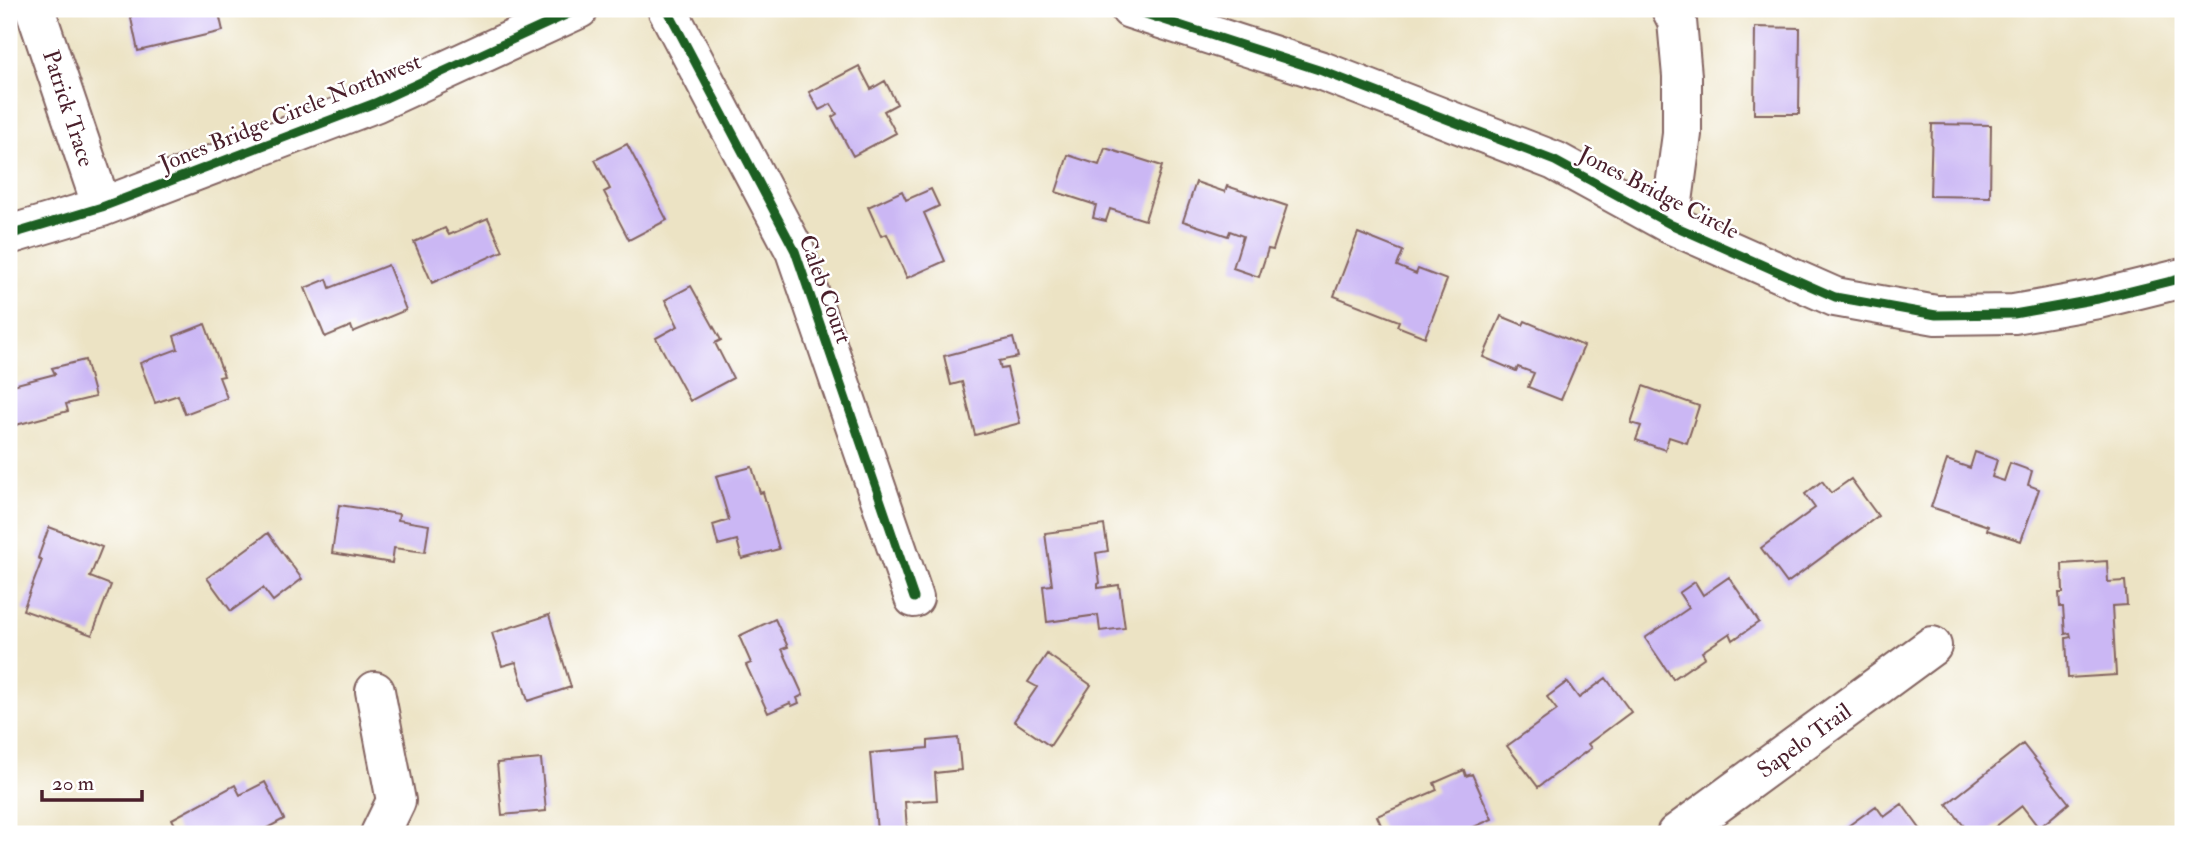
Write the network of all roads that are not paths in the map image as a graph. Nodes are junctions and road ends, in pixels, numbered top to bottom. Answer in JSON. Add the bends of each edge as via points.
{"nodes":[{"id":1,"x":35,"y":9,"type":"edge"},
{"id":2,"x":579,"y":9,"type":"edge"},
{"id":3,"x":667,"y":9,"type":"edge"},
{"id":4,"x":1129,"y":9,"type":"edge"},
{"id":5,"x":1671,"y":9,"type":"edge"},
{"id":6,"x":102,"y":207,"type":"junction"},
{"id":7,"x":1670,"y":224,"type":"junction"},
{"id":8,"x":9,"y":235,"type":"edge"},
{"id":9,"x":2183,"y":278,"type":"edge"},
{"id":10,"x":914,"y":598,"type":"dead end"},
{"id":11,"x":1932,"y":646,"type":"dead end"},
{"id":12,"x":375,"y":691,"type":"dead end"},
{"id":13,"x":380,"y":834,"type":"edge"},
{"id":14,"x":1676,"y":834,"type":"edge"}],
"edges":[{"from":1,"to":6,"type":"street","name":"Patrick Trace"},
{"from":2,"to":6,"type":"street","name":"Jones Bridge Circle Northwest","via":[[375,103]]},
{"from":3,"to":10,"type":"street","name":"Caleb Court","via":[[795,251]]},
{"from":4,"to":7,"type":"street","name":"Jones Bridge Circle","via":[[1322,71],[1555,161]]},
{"from":5,"to":7,"type":"street","via":[[1677,21],[1682,76],[1682,134]]},
{"from":6,"to":8,"type":"street","name":"Jones Bridge Circle Northwest"},
{"from":7,"to":9,"type":"street","name":"Jones Bridge Circle","via":[[1835,297],[1936,315],[2014,314]]},
{"from":11,"to":14,"type":"street","name":"Sapelo Trail"},
{"from":12,"to":13,"type":"street","via":[[396,801]]}]}
